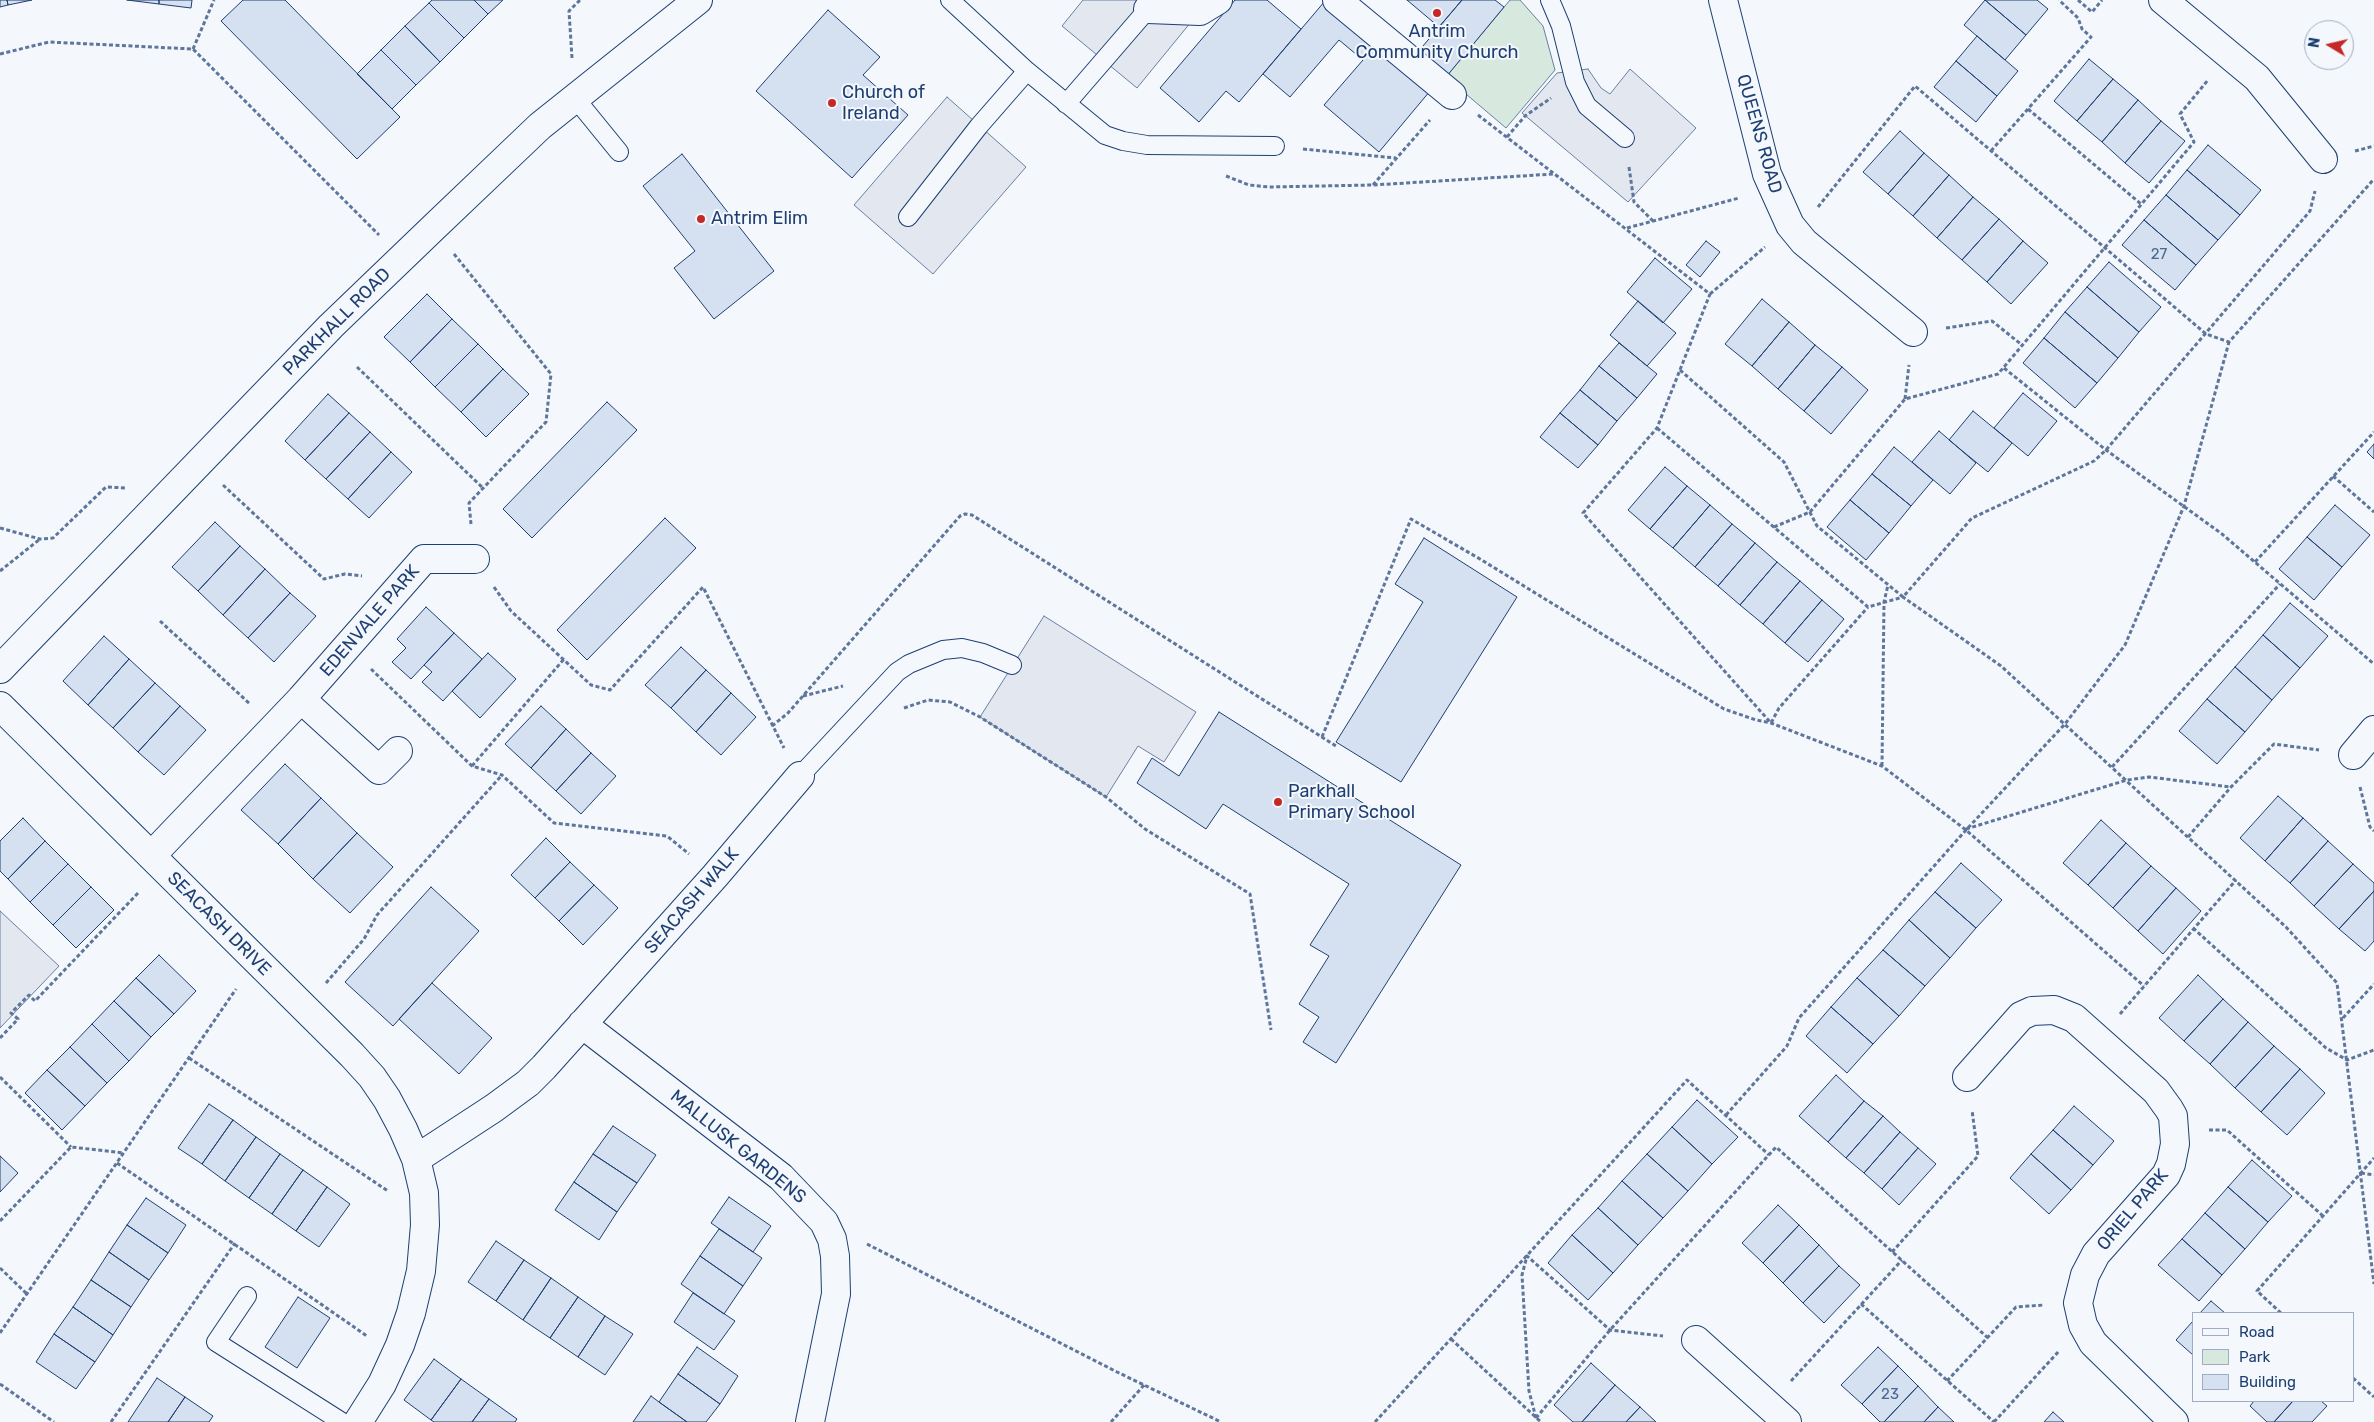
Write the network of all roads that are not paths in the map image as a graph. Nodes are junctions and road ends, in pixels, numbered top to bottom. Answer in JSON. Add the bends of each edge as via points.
{"nodes":[{"id":1,"x":698,"y":0,"type":"edge"},
{"id":2,"x":950,"y":0,"type":"edge"},
{"id":3,"x":1217,"y":0,"type":"edge"},
{"id":4,"x":1336,"y":0,"type":"edge"},
{"id":5,"x":1550,"y":0,"type":"edge"},
{"id":6,"x":1723,"y":0,"type":"edge"},
{"id":7,"x":2163,"y":0,"type":"edge"},
{"id":8,"x":1148,"y":8,"type":"joint"},
{"id":9,"x":1026,"y":71,"type":"junction"},
{"id":10,"x":1452,"y":95,"type":"road end"},
{"id":11,"x":575,"y":98,"type":"junction"},
{"id":12,"x":1066,"y":104,"type":"junction"},
{"id":13,"x":1626,"y":138,"type":"road end"},
{"id":14,"x":1275,"y":146,"type":"road end"},
{"id":15,"x":619,"y":152,"type":"dead end"},
{"id":16,"x":2323,"y":159,"type":"road end"},
{"id":17,"x":908,"y":218,"type":"dead end"},
{"id":18,"x":1913,"y":332,"type":"road end"},
{"id":19,"x":474,"y":559,"type":"road end"},
{"id":20,"x":1012,"y":665,"type":"dead end"},
{"id":21,"x":0,"y":669,"type":"edge"},
{"id":22,"x":302,"y":699,"type":"junction"},
{"id":23,"x":0,"y":706,"type":"edge"},
{"id":24,"x":2374,"y":730,"type":"edge"},
{"id":25,"x":398,"y":751,"type":"dead end"},
{"id":26,"x":2353,"y":755,"type":"road end"},
{"id":27,"x":800,"y":776,"type":"joint"},
{"id":28,"x":156,"y":862,"type":"junction"},
{"id":29,"x":582,"y":1024,"type":"junction"},
{"id":30,"x":1967,"y":1077,"type":"road end"},
{"id":31,"x":416,"y":1159,"type":"junction"},
{"id":32,"x":247,"y":1296,"type":"dead end"},
{"id":33,"x":1696,"y":1340,"type":"road end"},
{"id":34,"x":1778,"y":1414,"type":"edge"},
{"id":35,"x":342,"y":1422,"type":"edge"},
{"id":36,"x":358,"y":1422,"type":"edge"},
{"id":37,"x":810,"y":1422,"type":"edge"},
{"id":38,"x":2174,"y":1422,"type":"edge"}],
"edges":[{"from":1,"to":11,"type":"street","name":"PARKHALL ROAD"},
{"from":2,"to":9,"type":"lane"},
{"from":3,"to":8,"type":"street","via":[[1200,11]]},
{"from":4,"to":10,"type":"street"},
{"from":5,"to":13,"type":"lane","via":[[1562,26],[1575,82],[1587,106]]},
{"from":6,"to":18,"type":"street","name":"QUEENS ROAD","via":[[1763,160],[1772,189],[1793,229]]},
{"from":7,"to":16,"type":"street","via":[[2257,78]]},
{"from":8,"to":12,"type":"lane"},
{"from":9,"to":12,"type":"lane"},
{"from":9,"to":17,"type":"lane"},
{"from":11,"to":15,"type":"lane"},
{"from":11,"to":21,"type":"street","name":"PARKHALL ROAD","via":[[540,126],[331,326]]},
{"from":12,"to":14,"type":"lane","via":[[1094,129],[1123,141]]},
{"from":19,"to":22,"type":"street","name":"EDENVALE PARK","via":[[424,559]]},
{"from":20,"to":27,"type":"lane","via":[[962,648],[943,650],[909,664],[897,672]]},
{"from":22,"to":25,"type":"street","via":[[379,770]]},
{"from":22,"to":28,"type":"street","name":"EDENVALE PARK"},
{"from":23,"to":28,"type":"street","name":"SEACASH DRIVE"},
{"from":24,"to":26,"type":"street"},
{"from":27,"to":29,"type":"street","name":"SEACASH WALK"},
{"from":28,"to":31,"type":"street","name":"SEACASH DRIVE","via":[[372,1077],[387,1099]]},
{"from":29,"to":31,"type":"street","via":[[528,1083]]},
{"from":29,"to":37,"type":"street","name":"MALLUSK GARDENS","via":[[782,1178],[824,1222],[835,1256],[836,1294]]},
{"from":30,"to":38,"type":"street","name":"ORIEL PARK","via":[[2014,1022],[2032,1011],[2054,1010],[2074,1018],[2165,1102],[2173,1116],[2174,1129],[2173,1154],[2166,1175],[2096,1254],[2085,1275],[2080,1314],[2101,1353]]},
{"from":31,"to":36,"type":"street","name":"SEACASH DRIVE","via":[[424,1193],[424,1225],[420,1271],[411,1313],[382,1384]]},
{"from":32,"to":35,"type":"lane","via":[[216,1342]]},
{"from":33,"to":34,"type":"street"}]}
